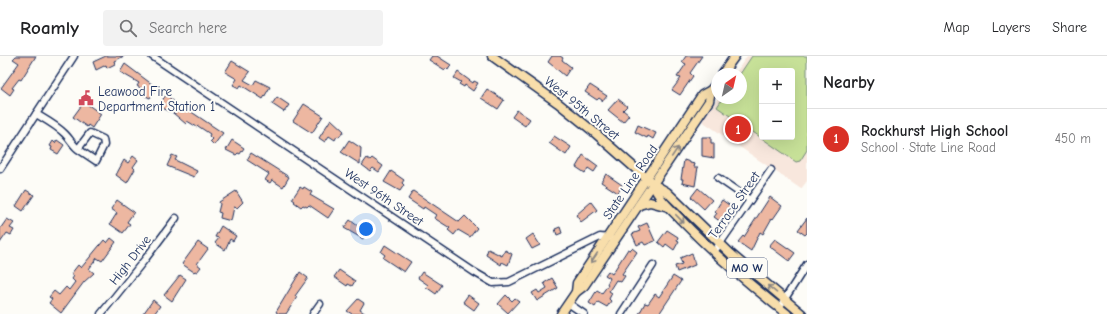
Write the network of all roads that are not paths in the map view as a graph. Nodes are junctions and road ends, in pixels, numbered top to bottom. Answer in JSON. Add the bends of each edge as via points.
{"nodes":[{"id":1,"x":74,"y":56,"type":"edge"},
{"id":2,"x":152,"y":56,"type":"edge"},
{"id":3,"x":492,"y":56,"type":"edge"},
{"id":4,"x":735,"y":56,"type":"edge"},
{"id":5,"x":726,"y":68,"type":"edge"},
{"id":6,"x":711,"y":90,"type":"edge"},
{"id":7,"x":36,"y":114,"type":"junction"},
{"id":8,"x":78,"y":149,"type":"junction"},
{"id":9,"x":0,"y":169,"type":"edge"},
{"id":10,"x":771,"y":170,"type":"dead end"},
{"id":11,"x":718,"y":178,"type":"dead end"},
{"id":12,"x":650,"y":181,"type":"junction"},
{"id":13,"x":750,"y":200,"type":"junction"},
{"id":14,"x":639,"y":205,"type":"junction"},
{"id":15,"x":670,"y":208,"type":"junction"},
{"id":16,"x":176,"y":218,"type":"dead end"},
{"id":17,"x":611,"y":239,"type":"junction"},
{"id":18,"x":721,"y":244,"type":"junction"},
{"id":19,"x":714,"y":252,"type":"junction"},
{"id":20,"x":807,"y":264,"type":"edge"},
{"id":21,"x":653,"y":266,"type":"dead end"},
{"id":22,"x":785,"y":299,"type":"junction"},
{"id":23,"x":320,"y":304,"type":"dead end"},
{"id":24,"x":567,"y":305,"type":"junction"},
{"id":25,"x":779,"y":308,"type":"junction"},
{"id":26,"x":101,"y":314,"type":"edge"},
{"id":27,"x":313,"y":314,"type":"edge"},
{"id":28,"x":561,"y":314,"type":"edge"},
{"id":29,"x":577,"y":314,"type":"edge"},
{"id":30,"x":584,"y":314,"type":"edge"},
{"id":31,"x":621,"y":314,"type":"edge"},
{"id":32,"x":787,"y":314,"type":"edge"},
{"id":33,"x":802,"y":314,"type":"edge"}],
"edges":[{"from":1,"to":7,"type":"street"},
{"from":2,"to":17,"type":"street","name":"West 96th Street","via":[[493,283],[516,280],[600,237]]},
{"from":3,"to":12,"type":"main road","name":"West 95th Street","via":[[558,102]]},
{"from":4,"to":5,"type":"main road"},
{"from":6,"to":12,"type":"main road","name":"State Line Road","via":[[702,95]]},
{"from":7,"to":8,"type":"street","via":[[52,123]]},
{"from":7,"to":9,"type":"street"},
{"from":8,"to":8,"type":"street","via":[[96,160],[104,145],[103,139],[90,133]]},
{"from":10,"to":13,"type":"street","name":"Terrace Street"},
{"from":11,"to":13,"type":"street"},
{"from":12,"to":14,"type":"main road","name":"State Line Road"},
{"from":12,"to":15,"type":"main road","number":"MO W","via":[[657,195]]},
{"from":12,"to":17,"type":"main road","name":"State Line Road"},
{"from":12,"to":18,"type":"main road","number":"MO W","via":[[666,192]]},
{"from":13,"to":18,"type":"street","name":"Terrace Street"},
{"from":14,"to":15,"type":"main road","via":[[655,202]]},
{"from":14,"to":17,"type":"main road","name":"State Line Road"},
{"from":15,"to":19,"type":"main road","number":"MO W","one_way":true},
{"from":16,"to":26,"type":"street","name":"High Drive"},
{"from":17,"to":24,"type":"main road","name":"State Line Road","via":[[577,283],[576,292]]},
{"from":18,"to":19,"type":"street","name":"Terrace Street"},
{"from":22,"to":18,"type":"main road","number":"MO W","one_way":true},
{"from":19,"to":25,"type":"main road","number":"MO W"},
{"from":20,"to":22,"type":"street"},
{"from":21,"to":31,"type":"street"},
{"from":22,"to":25,"type":"street"},
{"from":22,"to":33,"type":"main road","number":"MO W"},
{"from":23,"to":27,"type":"street"},
{"from":24,"to":28,"type":"main road","name":"State Line Road"},
{"from":24,"to":29,"type":"street"},
{"from":24,"to":30,"type":"street"},
{"from":25,"to":32,"type":"main road","number":"MO W"}]}
